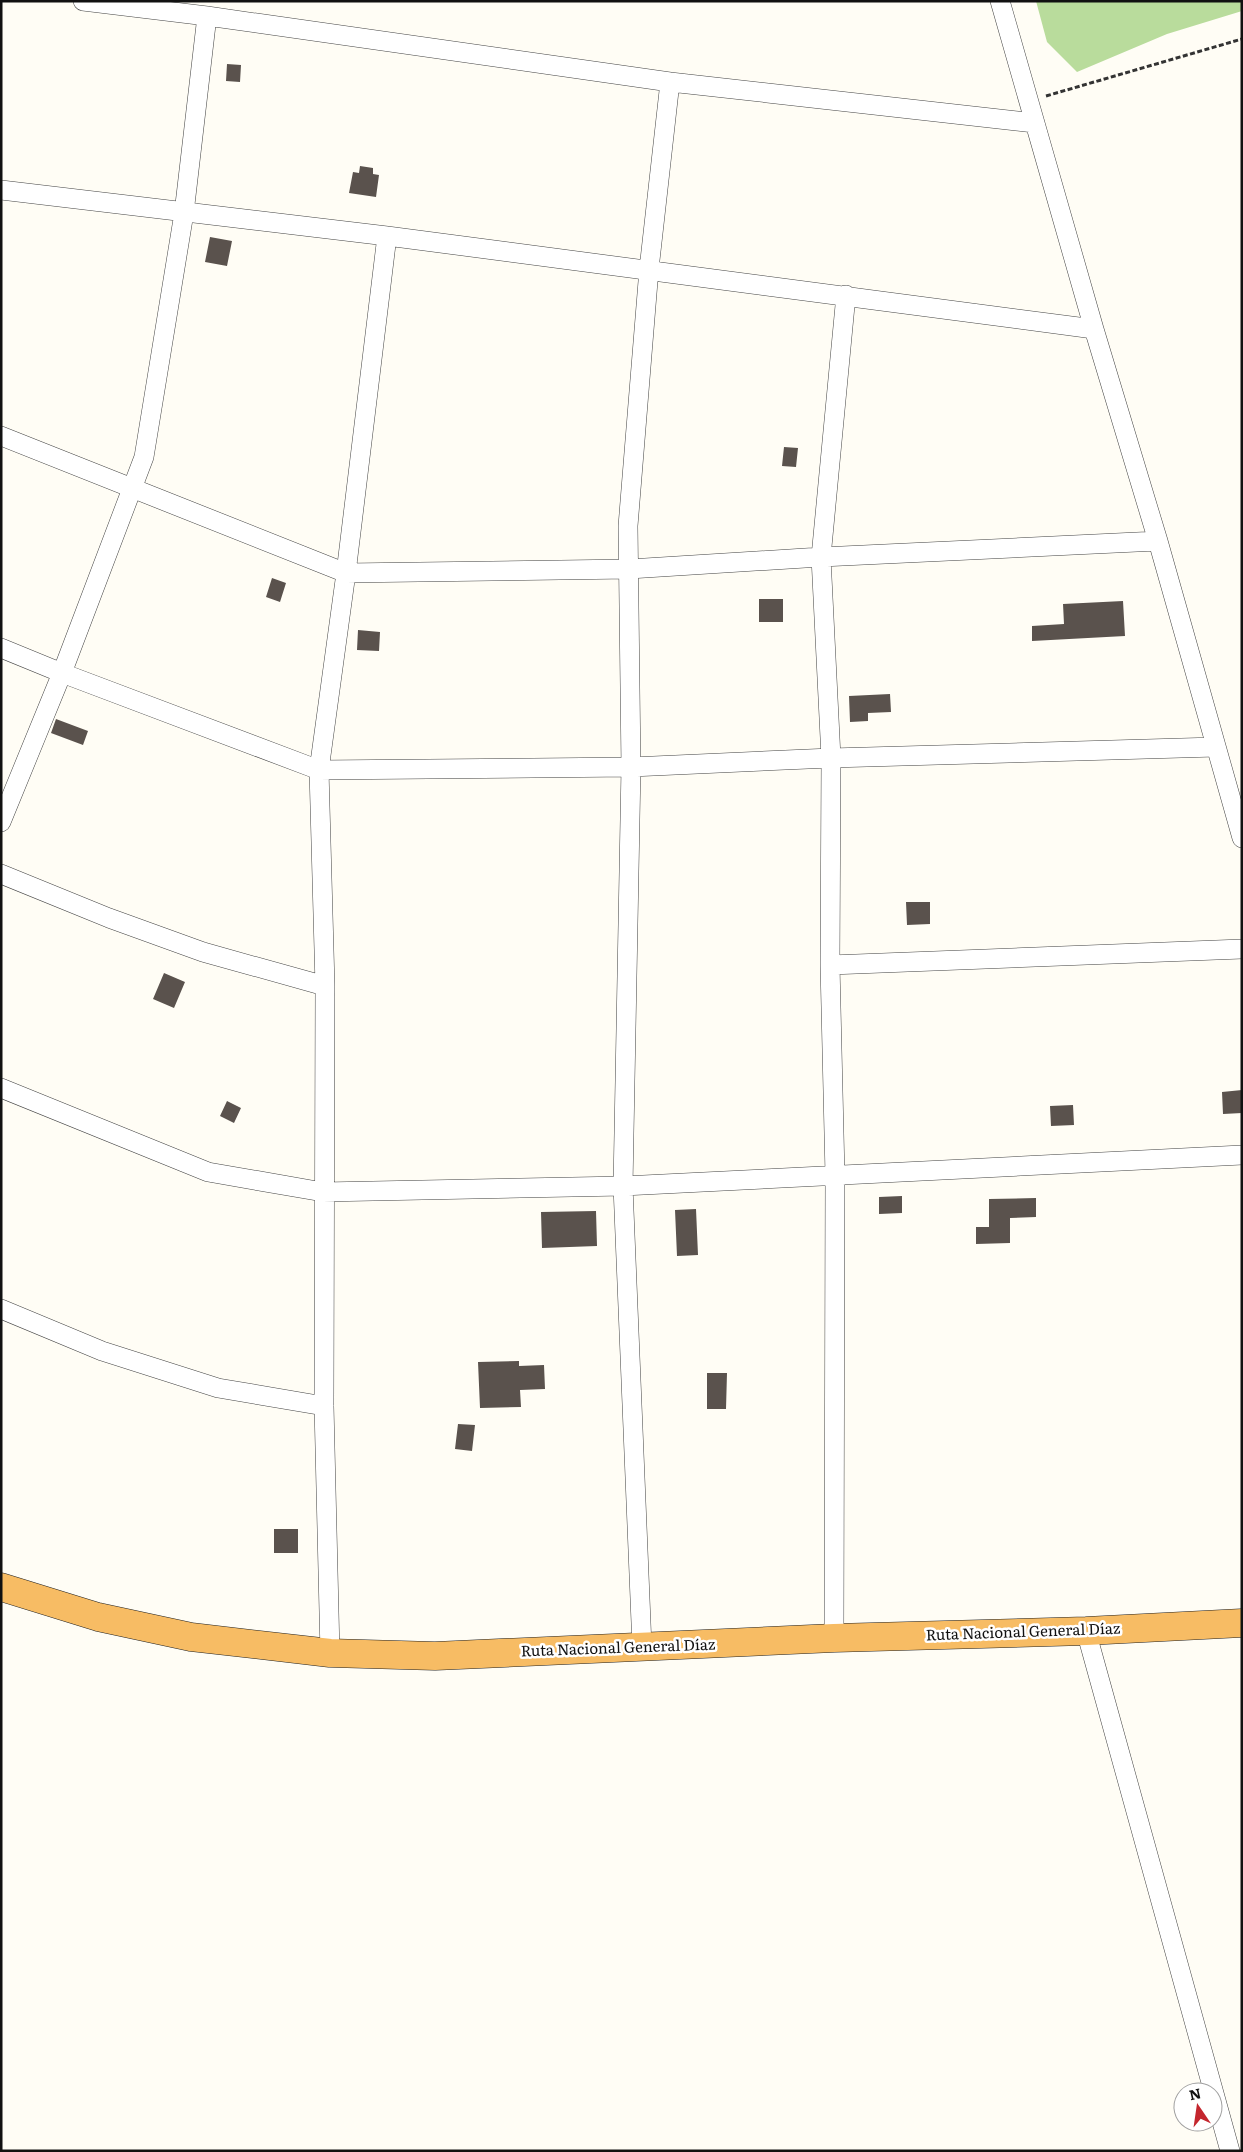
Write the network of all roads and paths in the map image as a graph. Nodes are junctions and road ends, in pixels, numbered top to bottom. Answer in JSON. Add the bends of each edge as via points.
{"nodes":[{"id":1,"x":83,"y":1,"type":"edge"},
{"id":2,"x":1000,"y":1,"type":"edge"},
{"id":3,"x":207,"y":16,"type":"junction"},
{"id":4,"x":1242,"y":39,"type":"edge"},
{"id":5,"x":670,"y":82,"type":"junction"},
{"id":6,"x":1028,"y":101,"type":"junction"},
{"id":7,"x":1035,"y":123,"type":"junction"},
{"id":8,"x":1,"y":190,"type":"edge"},
{"id":9,"x":184,"y":213,"type":"junction"},
{"id":10,"x":387,"y":236,"type":"junction"},
{"id":11,"x":649,"y":269,"type":"junction"},
{"id":12,"x":846,"y":295,"type":"junction"},
{"id":13,"x":1094,"y":329,"type":"junction"},
{"id":14,"x":1,"y":436,"type":"edge"},
{"id":15,"x":131,"y":488,"type":"junction"},
{"id":16,"x":1158,"y":541,"type":"junction"},
{"id":17,"x":820,"y":557,"type":"junction"},
{"id":18,"x":629,"y":569,"type":"junction"},
{"id":19,"x":346,"y":573,"type":"junction"},
{"id":20,"x":1,"y":648,"type":"edge"},
{"id":21,"x":62,"y":673,"type":"junction"},
{"id":22,"x":1216,"y":747,"type":"junction"},
{"id":23,"x":831,"y":758,"type":"junction"},
{"id":24,"x":631,"y":767,"type":"junction"},
{"id":25,"x":319,"y":770,"type":"junction"},
{"id":26,"x":1,"y":822,"type":"edge"},
{"id":27,"x":1242,"y":838,"type":"edge"},
{"id":28,"x":1,"y":874,"type":"edge"},
{"id":29,"x":1242,"y":949,"type":"edge"},
{"id":30,"x":830,"y":965,"type":"junction"},
{"id":31,"x":324,"y":986,"type":"junction"},
{"id":32,"x":1,"y":1088,"type":"edge"},
{"id":33,"x":1242,"y":1156,"type":"edge"},
{"id":34,"x":834,"y":1175,"type":"junction"},
{"id":35,"x":623,"y":1186,"type":"junction"},
{"id":36,"x":324,"y":1192,"type":"junction"},
{"id":37,"x":1,"y":1309,"type":"edge"},
{"id":38,"x":324,"y":1406,"type":"junction"},
{"id":39,"x":1,"y":1587,"type":"edge"},
{"id":40,"x":1242,"y":1623,"type":"edge"},
{"id":41,"x":1086,"y":1631,"type":"junction"},
{"id":42,"x":834,"y":1638,"type":"junction"},
{"id":43,"x":642,"y":1647,"type":"junction"},
{"id":44,"x":330,"y":1653,"type":"junction"},
{"id":45,"x":1230,"y":2151,"type":"edge"}],
"edges":[{"from":1,"to":3,"type":"street"},
{"from":2,"to":6,"type":"street"},
{"from":3,"to":5,"type":"street"},
{"from":3,"to":9,"type":"street"},
{"from":4,"to":6,"type":"path"},
{"from":5,"to":7,"type":"street"},
{"from":5,"to":11,"type":"street"},
{"from":6,"to":7,"type":"street"},
{"from":7,"to":13,"type":"street"},
{"from":8,"to":9,"type":"street"},
{"from":9,"to":10,"type":"street"},
{"from":9,"to":15,"type":"street","via":[[144,457]]},
{"from":10,"to":11,"type":"street"},
{"from":10,"to":19,"type":"street"},
{"from":11,"to":12,"type":"street"},
{"from":11,"to":18,"type":"street","via":[[628,526]]},
{"from":12,"to":13,"type":"street"},
{"from":12,"to":17,"type":"street"},
{"from":13,"to":16,"type":"street"},
{"from":14,"to":15,"type":"street"},
{"from":15,"to":19,"type":"street"},
{"from":15,"to":21,"type":"street"},
{"from":16,"to":17,"type":"street"},
{"from":16,"to":22,"type":"street"},
{"from":17,"to":18,"type":"street"},
{"from":17,"to":23,"type":"street"},
{"from":18,"to":19,"type":"street"},
{"from":18,"to":24,"type":"street"},
{"from":19,"to":25,"type":"street"},
{"from":20,"to":21,"type":"street"},
{"from":21,"to":25,"type":"street"},
{"from":21,"to":26,"type":"street"},
{"from":22,"to":23,"type":"street"},
{"from":22,"to":27,"type":"street"},
{"from":23,"to":24,"type":"street"},
{"from":23,"to":30,"type":"street"},
{"from":24,"to":25,"type":"street"},
{"from":24,"to":35,"type":"street"},
{"from":25,"to":31,"type":"street"},
{"from":28,"to":31,"type":"street","via":[[203,952]]},
{"from":29,"to":30,"type":"street"},
{"from":30,"to":34,"type":"street"},
{"from":31,"to":36,"type":"street"},
{"from":32,"to":36,"type":"street","via":[[208,1172]]},
{"from":33,"to":34,"type":"street"},
{"from":34,"to":35,"type":"street"},
{"from":34,"to":42,"type":"street"},
{"from":35,"to":36,"type":"street"},
{"from":35,"to":43,"type":"street"},
{"from":36,"to":38,"type":"street"},
{"from":37,"to":38,"type":"street","via":[[102,1351],[218,1388]]},
{"from":38,"to":44,"type":"street"},
{"from":39,"to":44,"type":"highway","name":"Ruta Nacional General Díaz","via":[[98,1617],[191,1637]]},
{"from":40,"to":41,"type":"highway","name":"Ruta Nacional General Díaz"},
{"from":41,"to":42,"type":"highway","name":"Ruta Nacional General Díaz"},
{"from":41,"to":45,"type":"street"},
{"from":42,"to":43,"type":"highway","name":"Ruta Nacional General Díaz"},
{"from":43,"to":44,"type":"highway","name":"Ruta Nacional General Díaz","via":[[435,1656]]}]}
